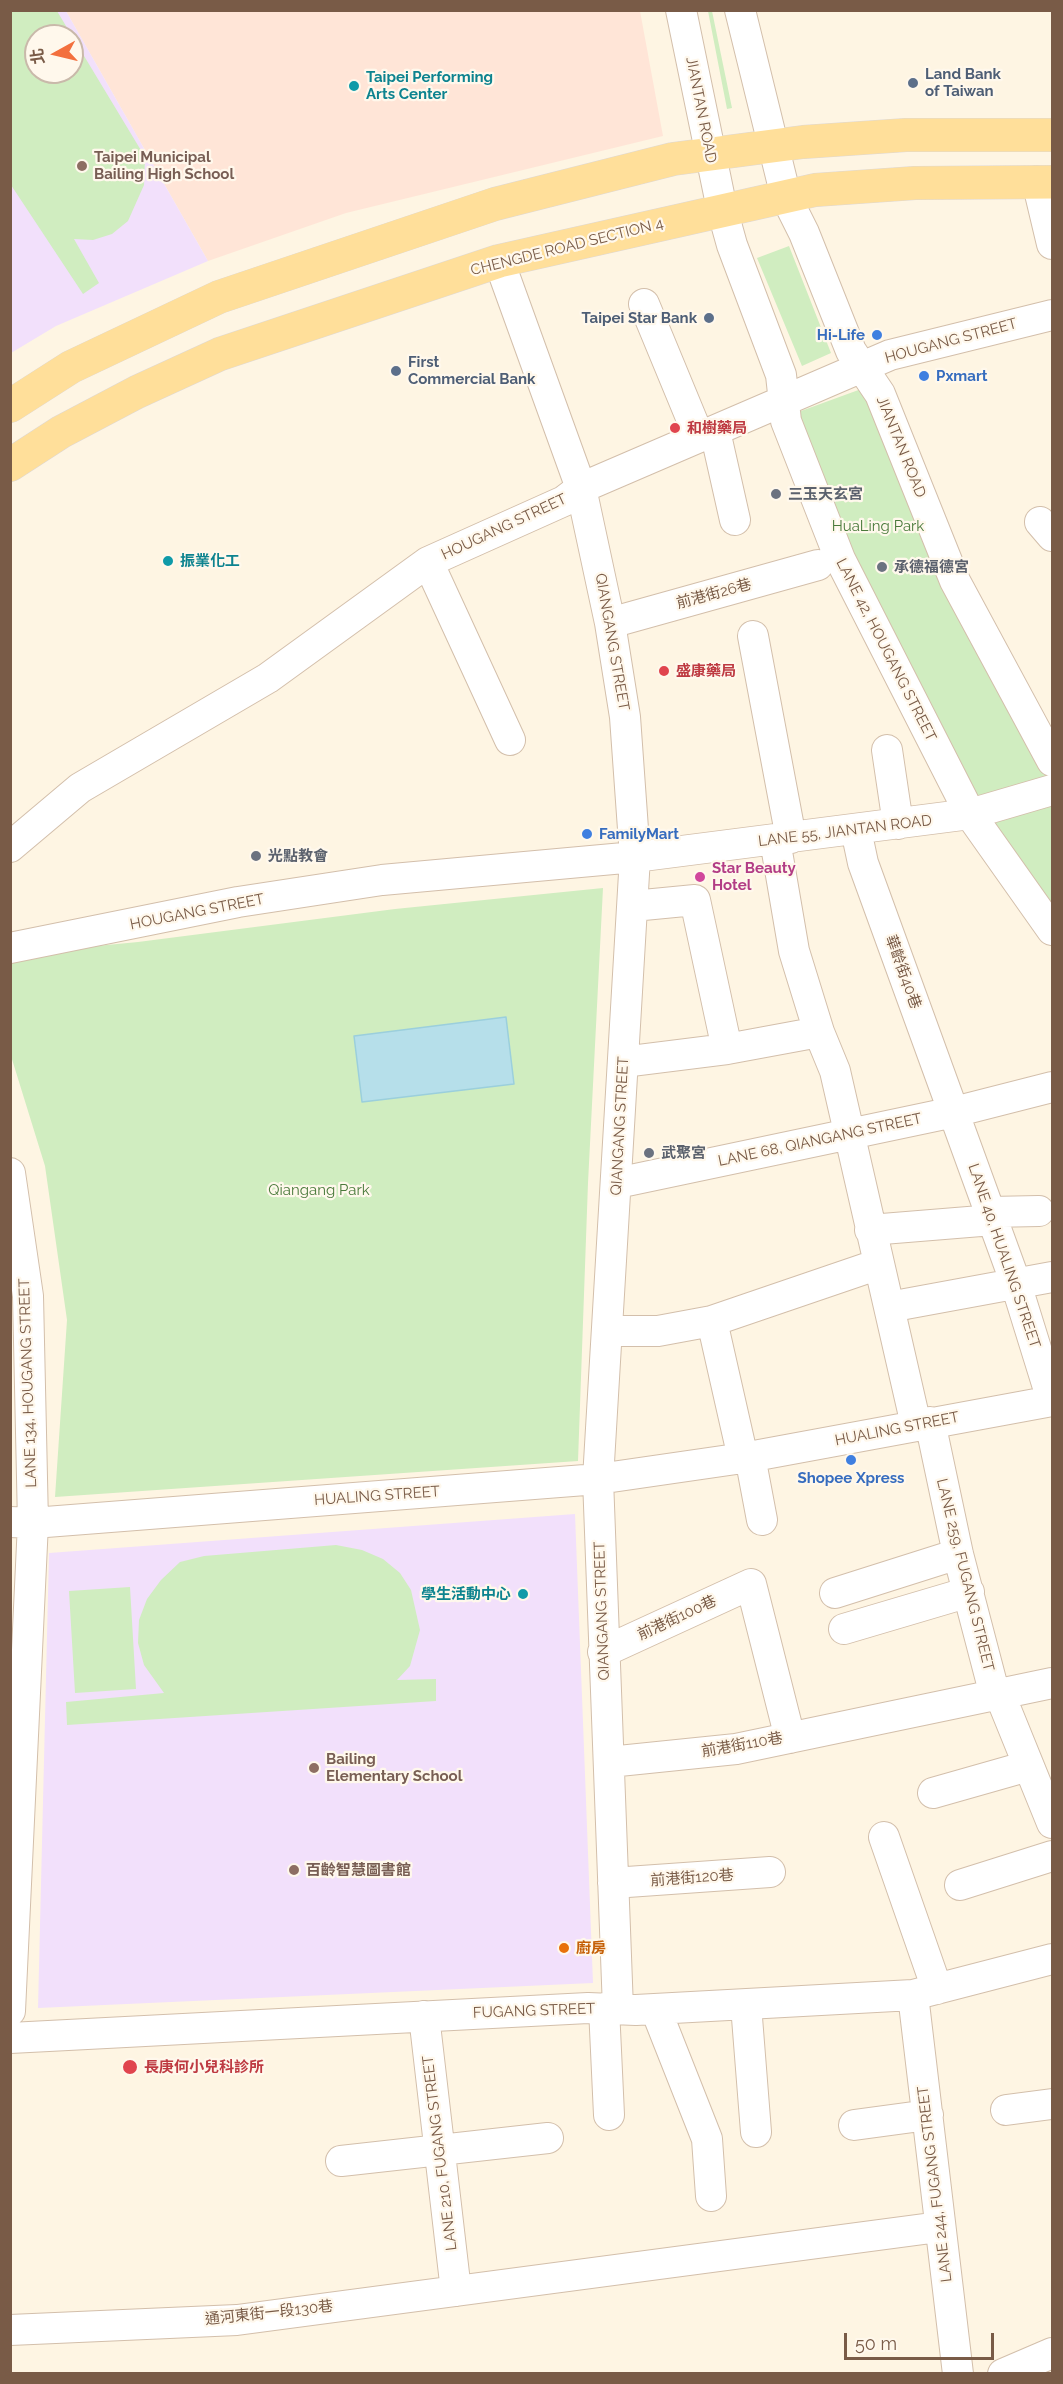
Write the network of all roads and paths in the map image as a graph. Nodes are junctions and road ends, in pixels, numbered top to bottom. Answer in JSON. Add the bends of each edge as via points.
{"nodes":[{"id":1,"x":681,"y":10,"type":"edge"},
{"id":2,"x":740,"y":10,"type":"edge"},
{"id":3,"x":1053,"y":135,"type":"edge"},
{"id":4,"x":774,"y":146,"type":"junction"},
{"id":5,"x":710,"y":154,"type":"junction"},
{"id":6,"x":1045,"y":181,"type":"edge"},
{"id":7,"x":786,"y":197,"type":"junction"},
{"id":8,"x":722,"y":209,"type":"junction"},
{"id":9,"x":1053,"y":244,"type":"edge"},
{"id":10,"x":499,"y":261,"type":"junction"},
{"id":11,"x":644,"y":304,"type":"dead end"},
{"id":12,"x":1053,"y":315,"type":"edge"},
{"id":13,"x":864,"y":367,"type":"junction"},
{"id":14,"x":785,"y":402,"type":"junction"},
{"id":15,"x":10,"y":406,"type":"edge"},
{"id":16,"x":707,"y":434,"type":"junction"},
{"id":17,"x":10,"y":465,"type":"edge"},
{"id":18,"x":581,"y":488,"type":"junction"},
{"id":19,"x":735,"y":520,"type":"dead end"},
{"id":20,"x":428,"y":562,"type":"junction"},
{"id":21,"x":818,"y":565,"type":"dead end"},
{"id":22,"x":610,"y":622,"type":"junction"},
{"id":23,"x":753,"y":636,"type":"dead end"},
{"id":24,"x":510,"y":740,"type":"dead end"},
{"id":25,"x":887,"y":750,"type":"dead end"},
{"id":26,"x":1053,"y":761,"type":"edge"},
{"id":27,"x":1053,"y":790,"type":"edge"},
{"id":28,"x":969,"y":814,"type":"junction"},
{"id":29,"x":898,"y":824,"type":"junction"},
{"id":30,"x":856,"y":830,"type":"junction"},
{"id":31,"x":783,"y":839,"type":"junction"},
{"id":32,"x":10,"y":847,"type":"edge"},
{"id":33,"x":634,"y":857,"type":"junction"},
{"id":34,"x":633,"y":906,"type":"junction"},
{"id":35,"x":1053,"y":930,"type":"edge"},
{"id":36,"x":10,"y":948,"type":"edge"},
{"id":37,"x":819,"y":1032,"type":"junction"},
{"id":38,"x":727,"y":1049,"type":"junction"},
{"id":39,"x":623,"y":1062,"type":"junction"},
{"id":40,"x":1053,"y":1087,"type":"edge"},
{"id":41,"x":954,"y":1112,"type":"junction"},
{"id":42,"x":848,"y":1134,"type":"junction"},
{"id":43,"x":10,"y":1173,"type":"edge"},
{"id":44,"x":617,"y":1183,"type":"junction"},
{"id":45,"x":1039,"y":1211,"type":"dead end"},
{"id":46,"x":991,"y":1216,"type":"junction"},
{"id":47,"x":870,"y":1230,"type":"junction"},
{"id":48,"x":879,"y":1264,"type":"junction"},
{"id":49,"x":1053,"y":1277,"type":"edge"},
{"id":50,"x":1016,"y":1284,"type":"junction"},
{"id":51,"x":889,"y":1307,"type":"junction"},
{"id":52,"x":712,"y":1321,"type":"junction"},
{"id":53,"x":609,"y":1331,"type":"junction"},
{"id":54,"x":1053,"y":1401,"type":"edge"},
{"id":55,"x":923,"y":1423,"type":"junction"},
{"id":56,"x":743,"y":1458,"type":"junction"},
{"id":57,"x":598,"y":1479,"type":"junction"},
{"id":58,"x":762,"y":1520,"type":"dead end"},
{"id":59,"x":22,"y":1522,"type":"edge"},
{"id":60,"x":958,"y":1554,"type":"junction"},
{"id":61,"x":751,"y":1584,"type":"joint"},
{"id":62,"x":969,"y":1592,"type":"junction"},
{"id":63,"x":835,"y":1593,"type":"dead end"},
{"id":64,"x":844,"y":1629,"type":"dead end"},
{"id":65,"x":603,"y":1652,"type":"junction"},
{"id":66,"x":1053,"y":1683,"type":"edge"},
{"id":67,"x":1000,"y":1695,"type":"junction"},
{"id":68,"x":17,"y":1717,"type":"edge"},
{"id":69,"x":790,"y":1738,"type":"junction"},
{"id":70,"x":609,"y":1762,"type":"junction"},
{"id":71,"x":1028,"y":1766,"type":"junction"},
{"id":72,"x":933,"y":1793,"type":"dead end"},
{"id":73,"x":1053,"y":1823,"type":"edge"},
{"id":74,"x":884,"y":1837,"type":"dead end"},
{"id":75,"x":1053,"y":1856,"type":"edge"},
{"id":76,"x":770,"y":1872,"type":"dead end"},
{"id":77,"x":614,"y":1883,"type":"junction"},
{"id":78,"x":960,"y":1884,"type":"dead end"},
{"id":79,"x":1053,"y":1959,"type":"edge"},
{"id":80,"x":925,"y":1992,"type":"junction"},
{"id":81,"x":746,"y":2005,"type":"junction"},
{"id":82,"x":611,"y":2009,"type":"junction"},
{"id":83,"x":656,"y":2010,"type":"junction"},
{"id":84,"x":10,"y":2011,"type":"edge"},
{"id":85,"x":424,"y":2016,"type":"junction"},
{"id":86,"x":10,"y":2038,"type":"edge"},
{"id":87,"x":1053,"y":2104,"type":"edge"},
{"id":88,"x":1006,"y":2110,"type":"dead end"},
{"id":89,"x":609,"y":2115,"type":"dead end"},
{"id":90,"x":928,"y":2115,"type":"junction"},
{"id":91,"x":854,"y":2126,"type":"dead end"},
{"id":92,"x":756,"y":2132,"type":"dead end"},
{"id":93,"x":548,"y":2138,"type":"dead end"},
{"id":94,"x":439,"y":2152,"type":"junction"},
{"id":95,"x":341,"y":2161,"type":"dead end"},
{"id":96,"x":711,"y":2196,"type":"dead end"},
{"id":97,"x":939,"y":2227,"type":"junction"},
{"id":98,"x":456,"y":2291,"type":"junction"},
{"id":99,"x":10,"y":2330,"type":"edge"},
{"id":100,"x":1053,"y":2353,"type":"edge"},
{"id":101,"x":958,"y":2373,"type":"edge"},
{"id":102,"x":1003,"y":2373,"type":"edge"}],
"edges":[{"from":1,"to":5,"type":"street","name":"JIANTAN ROAD"},
{"from":2,"to":4,"type":"street"},
{"from":3,"to":4,"type":"main road","via":[[906,135]]},
{"from":4,"to":5,"type":"main road"},
{"from":4,"to":7,"type":"street"},
{"from":5,"to":8,"type":"street","name":"JIANTAN ROAD"},
{"from":5,"to":15,"type":"main road","via":[[673,159],[495,204],[219,297],[71,367]]},
{"from":6,"to":7,"type":"main road","name":"CHENGDE ROAD SECTION 4","via":[[815,190]]},
{"from":6,"to":9,"type":"street"},
{"from":7,"to":8,"type":"main road","name":"CHENGDE ROAD SECTION 4"},
{"from":7,"to":13,"type":"street","name":"JIANTAN ROAD","via":[[851,351]]},
{"from":8,"to":10,"type":"main road","name":"CHENGDE ROAD SECTION 4"},
{"from":8,"to":14,"type":"street","name":"LANE 42, HOUGANG STREET","via":[[781,375]]},
{"from":10,"to":17,"type":"main road","name":"CHENGDE ROAD SECTION 4","via":[[220,354],[60,432]]},
{"from":10,"to":18,"type":"street","name":"QIANGANG STREET"},
{"from":11,"to":16,"type":"street"},
{"from":12,"to":13,"type":"street","name":"HOUGANG STREET","via":[[890,355]]},
{"from":13,"to":14,"type":"street","name":"HOUGANG STREET"},
{"from":13,"to":26,"type":"street","name":"JIANTAN ROAD","via":[[880,394],[955,581]]},
{"from":14,"to":16,"type":"street","name":"HOUGANG STREET"},
{"from":14,"to":28,"type":"street","name":"LANE 42, HOUGANG STREET","via":[[786,421],[840,559]]},
{"from":16,"to":18,"type":"street","name":"HOUGANG STREET"},
{"from":16,"to":19,"type":"street"},
{"from":18,"to":20,"type":"street","name":"HOUGANG STREET","via":[[564,501]]},
{"from":18,"to":22,"type":"street","name":"QIANGANG STREET"},
{"from":20,"to":24,"type":"street"},
{"from":20,"to":32,"type":"street","name":"HOUGANG STREET","via":[[268,678],[80,788]]},
{"from":21,"to":22,"type":"street","name":"前港街26巷"},
{"from":22,"to":33,"type":"street","name":"QIANGANG STREET","via":[[625,717]]},
{"from":23,"to":31,"type":"street","name":"LANE 259, FUGANG STREET"},
{"from":25,"to":29,"type":"street"},
{"from":27,"to":28,"type":"street","name":"LANE 55, JIANTAN ROAD"},
{"from":28,"to":29,"type":"street","name":"LANE 55, JIANTAN ROAD"},
{"from":28,"to":35,"type":"street","name":"LANE 42, HOUGANG STREET"},
{"from":29,"to":30,"type":"street","name":"LANE 55, JIANTAN ROAD"},
{"from":30,"to":31,"type":"street","name":"LANE 55, JIANTAN ROAD"},
{"from":30,"to":41,"type":"street","name":"華齡街40巷","via":[[863,863]]},
{"from":31,"to":33,"type":"street","name":"LANE 55, JIANTAN ROAD"},
{"from":31,"to":37,"type":"street","name":"LANE 259, FUGANG STREET","via":[[794,951]]},
{"from":33,"to":34,"type":"street","name":"QIANGANG STREET"},
{"from":33,"to":36,"type":"street","name":"HOUGANG STREET","via":[[382,880],[238,902]]},
{"from":34,"to":38,"type":"street","via":[[696,900]]},
{"from":34,"to":39,"type":"street","name":"QIANGANG STREET"},
{"from":37,"to":38,"type":"street"},
{"from":37,"to":42,"type":"street","name":"LANE 259, FUGANG STREET","via":[[835,1071]]},
{"from":38,"to":39,"type":"street"},
{"from":39,"to":44,"type":"street","name":"QIANGANG STREET"},
{"from":40,"to":41,"type":"street","name":"LANE 68, QIANGANG STREET"},
{"from":41,"to":42,"type":"street","name":"LANE 68, QIANGANG STREET"},
{"from":41,"to":46,"type":"street","name":"LANE 40, HUALING STREET"},
{"from":42,"to":44,"type":"street","name":"LANE 68, QIANGANG STREET"},
{"from":42,"to":47,"type":"street","name":"LANE 259, FUGANG STREET"},
{"from":43,"to":59,"type":"street","name":"LANE 134, HOUGANG STREET","via":[[28,1296]]},
{"from":44,"to":53,"type":"street","name":"QIANGANG STREET"},
{"from":45,"to":46,"type":"street"},
{"from":46,"to":47,"type":"street"},
{"from":46,"to":50,"type":"street","name":"LANE 40, HUALING STREET"},
{"from":47,"to":48,"type":"street","name":"LANE 259, FUGANG STREET"},
{"from":48,"to":51,"type":"street","name":"LANE 259, FUGANG STREET"},
{"from":48,"to":52,"type":"street"},
{"from":49,"to":50,"type":"street"},
{"from":50,"to":51,"type":"street"},
{"from":50,"to":54,"type":"street","name":"LANE 40, HUALING STREET"},
{"from":51,"to":55,"type":"street","name":"LANE 259, FUGANG STREET"},
{"from":52,"to":53,"type":"street","via":[[658,1331]]},
{"from":52,"to":56,"type":"street"},
{"from":53,"to":57,"type":"street","name":"QIANGANG STREET"},
{"from":54,"to":55,"type":"street","name":"HUALING STREET"},
{"from":55,"to":56,"type":"street","name":"HUALING STREET"},
{"from":55,"to":60,"type":"street","name":"LANE 259, FUGANG STREET"},
{"from":56,"to":57,"type":"street","name":"HUALING STREET"},
{"from":56,"to":58,"type":"street","via":[[752,1467]]},
{"from":57,"to":59,"type":"street","name":"HUALING STREET"},
{"from":57,"to":65,"type":"street","name":"QIANGANG STREET"},
{"from":59,"to":68,"type":"street","name":"LANE 134, HOUGANG STREET"},
{"from":60,"to":62,"type":"street","name":"LANE 259, FUGANG STREET"},
{"from":60,"to":63,"type":"street"},
{"from":61,"to":65,"type":"street","name":"前港街100巷"},
{"from":61,"to":69,"type":"street","name":"前港街110巷"},
{"from":62,"to":64,"type":"street"},
{"from":62,"to":67,"type":"street","name":"LANE 259, FUGANG STREET","via":[[992,1684]]},
{"from":65,"to":70,"type":"street","name":"QIANGANG STREET"},
{"from":66,"to":67,"type":"street"},
{"from":67,"to":69,"type":"street"},
{"from":67,"to":71,"type":"street","name":"LANE 259, FUGANG STREET"},
{"from":68,"to":84,"type":"street","name":"LANE 134, HOUGANG STREET"},
{"from":69,"to":70,"type":"street","name":"前港街110巷","via":[[736,1749]]},
{"from":70,"to":77,"type":"street","name":"QIANGANG STREET"},
{"from":71,"to":72,"type":"street"},
{"from":71,"to":73,"type":"street","name":"LANE 259, FUGANG STREET"},
{"from":74,"to":80,"type":"street","name":"LANE 244, FUGANG STREET"},
{"from":75,"to":78,"type":"street"},
{"from":76,"to":77,"type":"street","name":"前港街120巷"},
{"from":77,"to":82,"type":"street","name":"QIANGANG STREET"},
{"from":79,"to":80,"type":"street","name":"FUGANG STREET"},
{"from":80,"to":81,"type":"street","name":"FUGANG STREET"},
{"from":80,"to":90,"type":"street","name":"LANE 244, FUGANG STREET"},
{"from":81,"to":83,"type":"street","name":"FUGANG STREET"},
{"from":81,"to":92,"type":"street"},
{"from":82,"to":83,"type":"street","name":"FUGANG STREET"},
{"from":82,"to":85,"type":"street","name":"FUGANG STREET"},
{"from":82,"to":89,"type":"street","name":"QIANGANG STREET"},
{"from":83,"to":96,"type":"street","via":[[707,2139]]},
{"from":85,"to":86,"type":"street","name":"FUGANG STREET"},
{"from":85,"to":94,"type":"street","name":"LANE 210, FUGANG STREET"},
{"from":87,"to":88,"type":"street"},
{"from":90,"to":91,"type":"street"},
{"from":90,"to":97,"type":"street","name":"LANE 244, FUGANG STREET"},
{"from":93,"to":94,"type":"street"},
{"from":94,"to":95,"type":"street"},
{"from":94,"to":98,"type":"street","name":"LANE 210, FUGANG STREET"},
{"from":97,"to":98,"type":"street","name":"通河東街一段130巷"},
{"from":97,"to":101,"type":"street","name":"LANE 244, FUGANG STREET"},
{"from":98,"to":99,"type":"street","name":"通河東街一段130巷","via":[[237,2320]]},
{"from":100,"to":102,"type":"street"}]}
